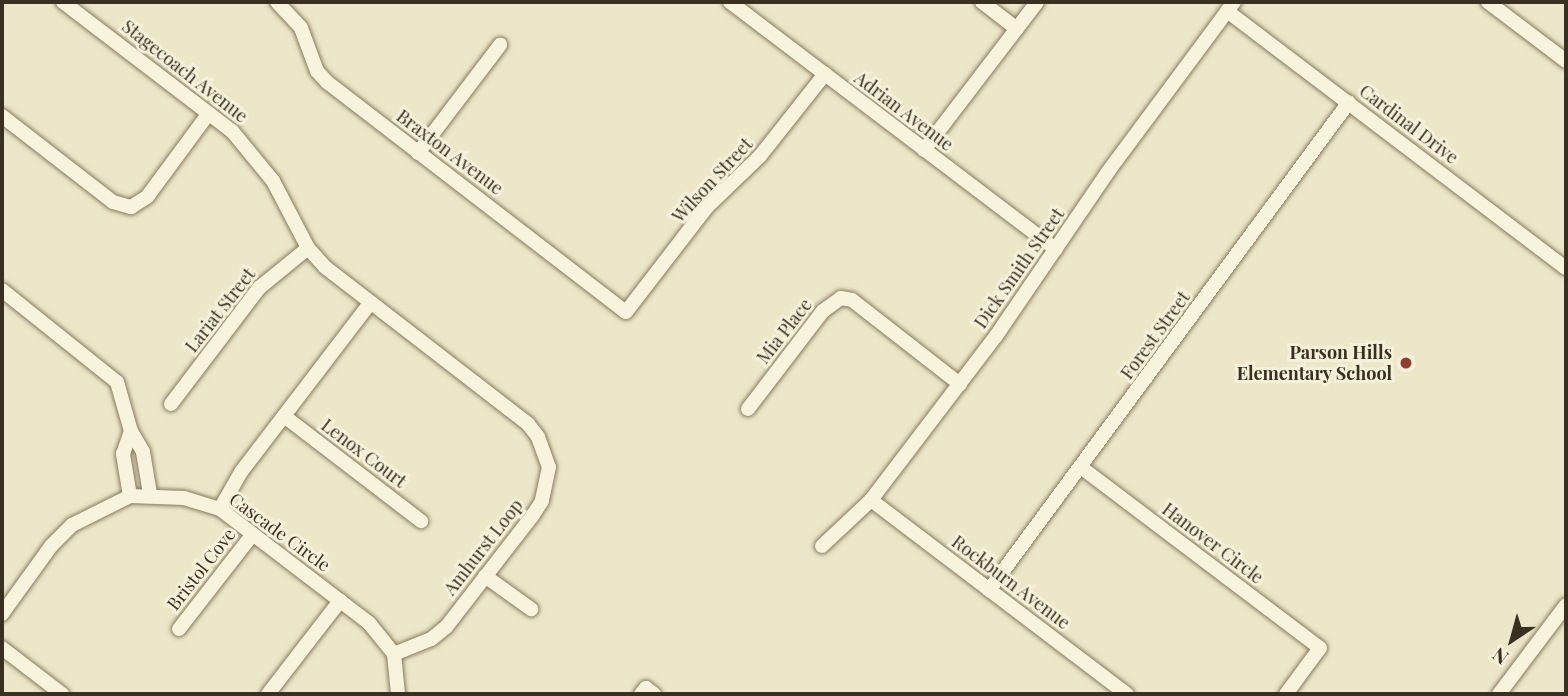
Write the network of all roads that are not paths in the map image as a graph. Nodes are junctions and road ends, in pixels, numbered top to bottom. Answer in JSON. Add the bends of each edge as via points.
{"nodes":[{"id":1,"x":63,"y":2,"type":"edge"},
{"id":2,"x":277,"y":2,"type":"edge"},
{"id":3,"x":730,"y":2,"type":"edge"},
{"id":4,"x":982,"y":2,"type":"edge"},
{"id":5,"x":1037,"y":2,"type":"edge"},
{"id":6,"x":1489,"y":2,"type":"edge"},
{"id":7,"x":1231,"y":6,"type":"edge"},
{"id":8,"x":1017,"y":29,"type":"junction"},
{"id":9,"x":500,"y":45,"type":"dead end"},
{"id":10,"x":1566,"y":61,"type":"edge"},
{"id":11,"x":825,"y":74,"type":"junction"},
{"id":12,"x":1349,"y":102,"type":"junction"},
{"id":13,"x":209,"y":113,"type":"junction"},
{"id":14,"x":2,"y":116,"type":"edge"},
{"id":15,"x":924,"y":150,"type":"junction"},
{"id":16,"x":418,"y":153,"type":"junction"},
{"id":17,"x":308,"y":248,"type":"junction"},
{"id":18,"x":1056,"y":249,"type":"junction"},
{"id":19,"x":1566,"y":268,"type":"edge"},
{"id":20,"x":344,"y":283,"type":"joint"},
{"id":21,"x":2,"y":290,"type":"edge"},
{"id":22,"x":370,"y":303,"type":"junction"},
{"id":23,"x":626,"y":312,"type":"joint"},
{"id":24,"x":960,"y":384,"type":"junction"},
{"id":25,"x":171,"y":404,"type":"dead end"},
{"id":26,"x":748,"y":409,"type":"dead end"},
{"id":27,"x":284,"y":416,"type":"junction"},
{"id":28,"x":131,"y":431,"type":"junction"},
{"id":29,"x":1082,"y":468,"type":"junction"},
{"id":30,"x":150,"y":494,"type":"junction"},
{"id":31,"x":130,"y":496,"type":"junction"},
{"id":32,"x":871,"y":500,"type":"junction"},
{"id":33,"x":220,"y":509,"type":"junction"},
{"id":34,"x":421,"y":521,"type":"dead end"},
{"id":35,"x":253,"y":534,"type":"junction"},
{"id":36,"x":822,"y":547,"type":"dead end"},
{"id":37,"x":485,"y":576,"type":"junction"},
{"id":38,"x":989,"y":590,"type":"junction"},
{"id":39,"x":340,"y":601,"type":"junction"},
{"id":40,"x":1566,"y":605,"type":"edge"},
{"id":41,"x":531,"y":609,"type":"dead end"},
{"id":42,"x":2,"y":614,"type":"edge"},
{"id":43,"x":180,"y":629,"type":"dead end"},
{"id":44,"x":2,"y":648,"type":"edge"},
{"id":45,"x":394,"y":654,"type":"junction"},
{"id":46,"x":62,"y":694,"type":"edge"},
{"id":47,"x":268,"y":694,"type":"edge"},
{"id":48,"x":398,"y":694,"type":"edge"},
{"id":49,"x":1127,"y":694,"type":"edge"},
{"id":50,"x":1286,"y":694,"type":"edge"},
{"id":51,"x":1499,"y":694,"type":"edge"}],
"edges":[{"from":1,"to":13,"type":"street","name":"Stagecoach Avenue"},
{"from":2,"to":16,"type":"street","name":"Braxton Avenue","via":[[301,28],[317,71],[327,82]]},
{"from":3,"to":11,"type":"street","name":"Adrian Avenue"},
{"from":4,"to":8,"type":"street"},
{"from":5,"to":8,"type":"street"},
{"from":6,"to":10,"type":"street"},
{"from":7,"to":12,"type":"street","name":"Cardinal Drive"},
{"from":7,"to":18,"type":"street","name":"Dick Smith Street"},
{"from":8,"to":15,"type":"street"},
{"from":9,"to":16,"type":"street"},
{"from":11,"to":15,"type":"street","name":"Adrian Avenue"},
{"from":11,"to":23,"type":"street","name":"Wilson Street","via":[[768,148],[708,207]]},
{"from":12,"to":19,"type":"street","name":"Cardinal Drive"},
{"from":12,"to":29,"type":"street","name":"Forest Street"},
{"from":13,"to":14,"type":"street","via":[[147,197],[131,207],[113,202]]},
{"from":13,"to":17,"type":"street","name":"Stagecoach Avenue","via":[[259,160]]},
{"from":15,"to":18,"type":"street","name":"Adrian Avenue"},
{"from":16,"to":23,"type":"street","name":"Braxton Avenue"},
{"from":17,"to":20,"type":"street","name":"Stagecoach Avenue"},
{"from":17,"to":25,"type":"street","name":"Lariat Street","via":[[269,277]]},
{"from":18,"to":24,"type":"street","name":"Dick Smith Street"},
{"from":20,"to":22,"type":"street","name":"Amhurst Loop"},
{"from":21,"to":28,"type":"street","via":[[107,371],[124,397]]},
{"from":22,"to":27,"type":"street"},
{"from":22,"to":37,"type":"street","name":"Amhurst Loop","via":[[528,424],[544,451],[549,467],[542,501]]},
{"from":24,"to":26,"type":"street","name":"Mia Place","via":[[852,300],[841,298],[824,312]]},
{"from":24,"to":32,"type":"street","name":"Dick Smith Street"},
{"from":27,"to":33,"type":"street"},
{"from":27,"to":34,"type":"street","name":"Lenox Court"},
{"from":28,"to":30,"type":"street","via":[[143,452]]},
{"from":28,"to":31,"type":"street","via":[[123,454]]},
{"from":29,"to":38,"type":"street","name":"Forest Street"},
{"from":29,"to":50,"type":"street","name":"Hanover Circle","via":[[1320,648]]},
{"from":30,"to":31,"type":"street","name":"Cascade Circle"},
{"from":30,"to":33,"type":"street","name":"Cascade Circle"},
{"from":31,"to":42,"type":"street","name":"Cascade Circle","via":[[72,525],[51,546]]},
{"from":32,"to":36,"type":"street","name":"Dick Smith Street"},
{"from":32,"to":38,"type":"street","name":"Rockburn Avenue"},
{"from":33,"to":35,"type":"street","name":"Cascade Circle"},
{"from":35,"to":39,"type":"street","name":"Cascade Circle"},
{"from":35,"to":43,"type":"street","name":"Bristol Cove"},
{"from":37,"to":41,"type":"street"},
{"from":37,"to":45,"type":"street","name":"Amhurst Loop","via":[[446,627],[431,639]]},
{"from":38,"to":49,"type":"street","name":"Rockburn Avenue"},
{"from":39,"to":45,"type":"street","name":"Cascade Circle","via":[[369,623]]},
{"from":39,"to":47,"type":"street"},
{"from":40,"to":51,"type":"street"},
{"from":44,"to":46,"type":"street"},
{"from":45,"to":48,"type":"street"}]}
